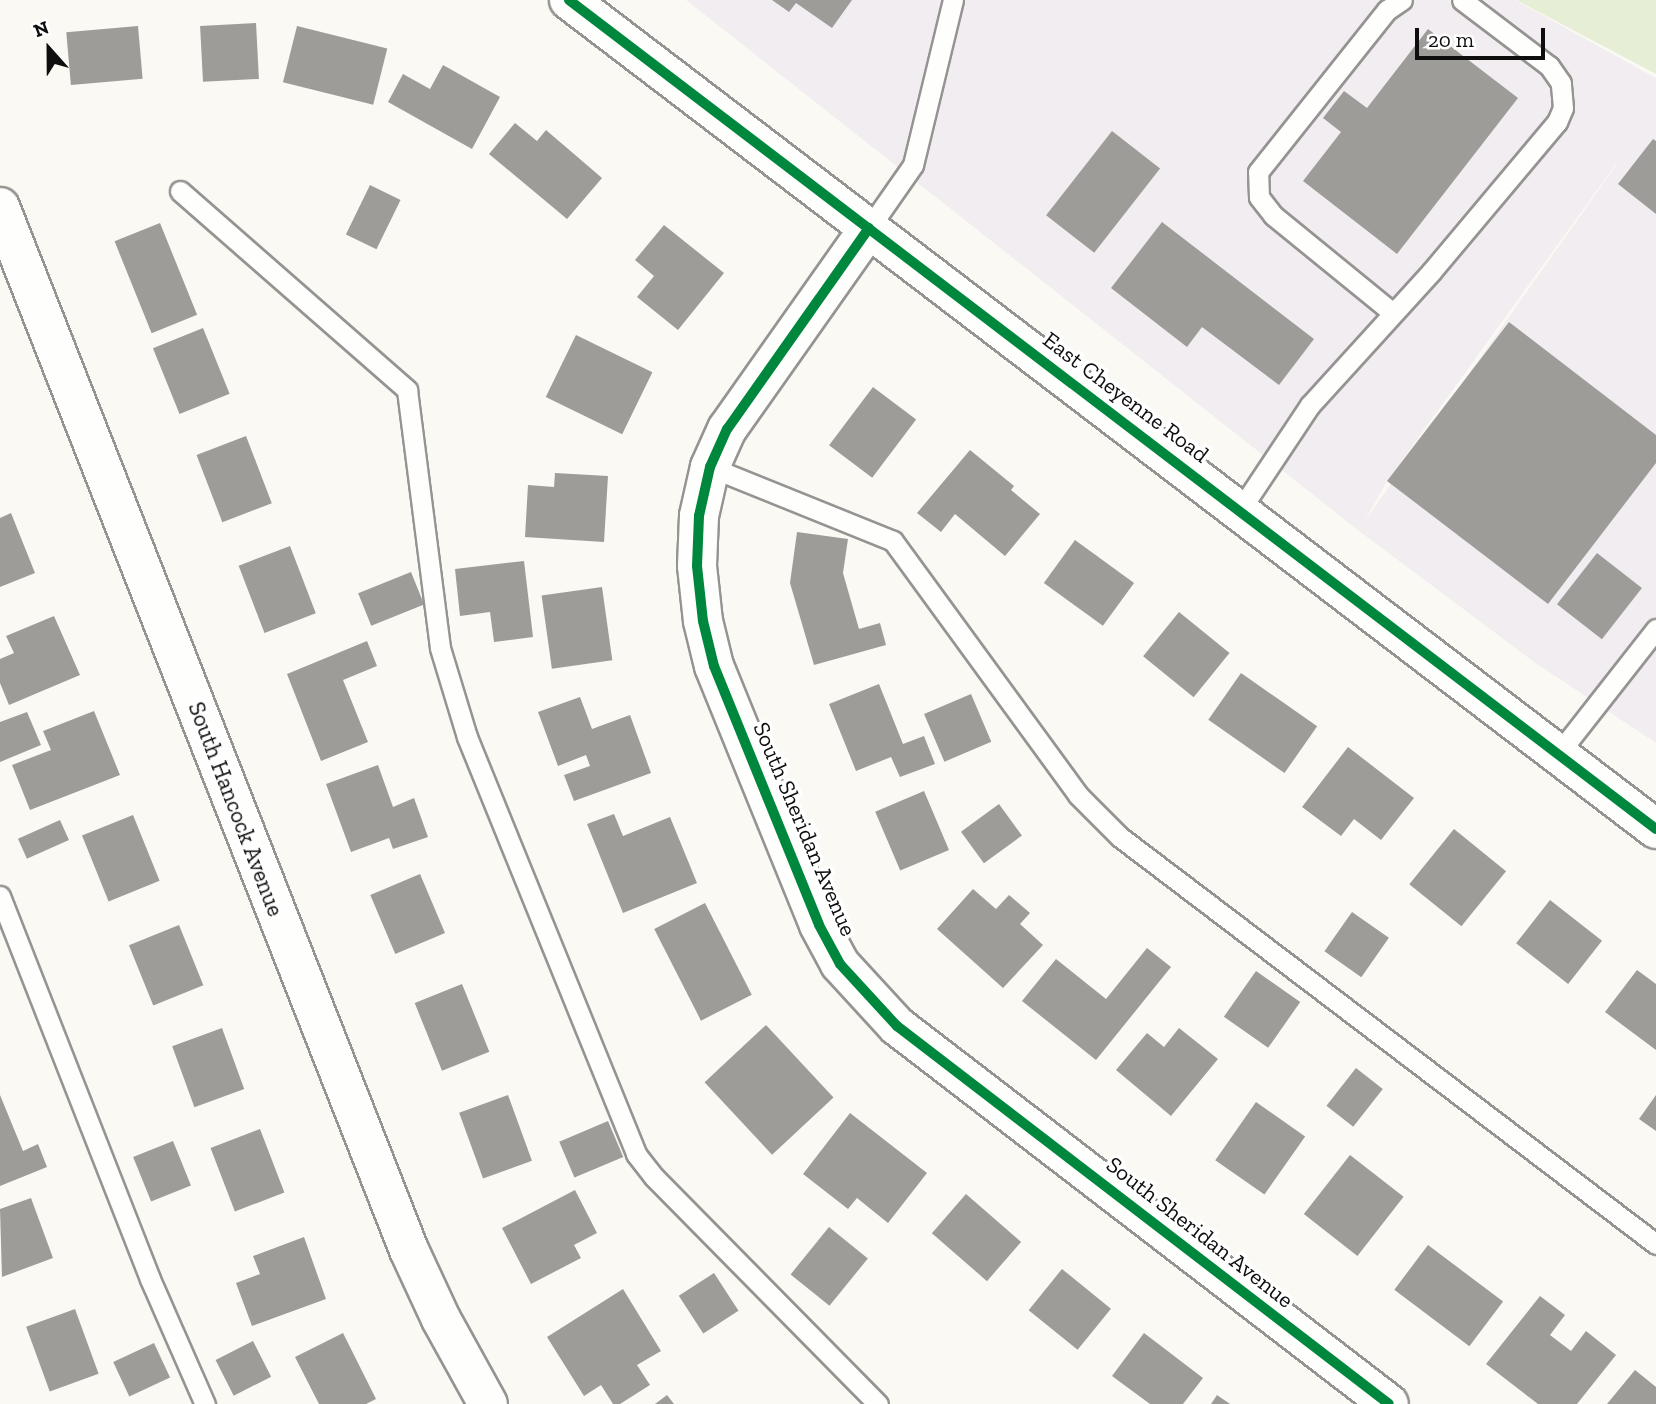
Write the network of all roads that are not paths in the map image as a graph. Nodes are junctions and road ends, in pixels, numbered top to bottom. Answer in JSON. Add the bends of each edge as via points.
{"nodes":[{"id":1,"x":569,"y":0,"type":"edge"},
{"id":2,"x":953,"y":0,"type":"edge"},
{"id":3,"x":1402,"y":0,"type":"edge"},
{"id":4,"x":1462,"y":0,"type":"edge"},
{"id":5,"x":180,"y":191,"type":"dead end"},
{"id":6,"x":0,"y":207,"type":"edge"},
{"id":7,"x":869,"y":228,"type":"junction"},
{"id":8,"x":1393,"y":313,"type":"junction"},
{"id":9,"x":710,"y":467,"type":"junction"},
{"id":10,"x":1240,"y":510,"type":"junction"},
{"id":11,"x":1656,"y":629,"type":"edge"},
{"id":12,"x":1558,"y":754,"type":"junction"},
{"id":13,"x":1656,"y":829,"type":"edge"},
{"id":14,"x":0,"y":896,"type":"edge"},
{"id":15,"x":1656,"y":1244,"type":"edge"},
{"id":16,"x":205,"y":1404,"type":"edge"},
{"id":17,"x":488,"y":1404,"type":"edge"},
{"id":18,"x":878,"y":1404,"type":"edge"},
{"id":19,"x":1389,"y":1404,"type":"edge"}],
"edges":[{"from":1,"to":7,"type":"street","name":"East Cheyenne Road"},
{"from":2,"to":7,"type":"lane","via":[[913,165]]},
{"from":3,"to":8,"type":"lane","via":[[1387,10],[1258,172],[1259,197],[1273,215]]},
{"from":4,"to":8,"type":"lane","via":[[1549,66],[1561,83],[1563,108],[1557,122]]},
{"from":5,"to":18,"type":"lane","via":[[407,390],[440,648],[467,737],[636,1154]]},
{"from":6,"to":17,"type":"street","name":"South Hancock Avenue","via":[[409,1250]]},
{"from":7,"to":9,"type":"street","name":"South Sheridan Avenue","via":[[752,389]]},
{"from":7,"to":10,"type":"street","name":"East Cheyenne Road"},
{"from":8,"to":10,"type":"lane","via":[[1310,405]]},
{"from":9,"to":15,"type":"lane","via":[[892,541],[1078,795],[1120,837]]},
{"from":9,"to":19,"type":"street","name":"South Sheridan Avenue","via":[[699,516],[697,566],[706,632],[720,679],[819,925],[840,964],[897,1026]]},
{"from":10,"to":12,"type":"street","name":"East Cheyenne Road"},
{"from":11,"to":12,"type":"lane"},
{"from":12,"to":13,"type":"street","name":"East Cheyenne Road"},
{"from":14,"to":16,"type":"lane","via":[[150,1279]]}]}
